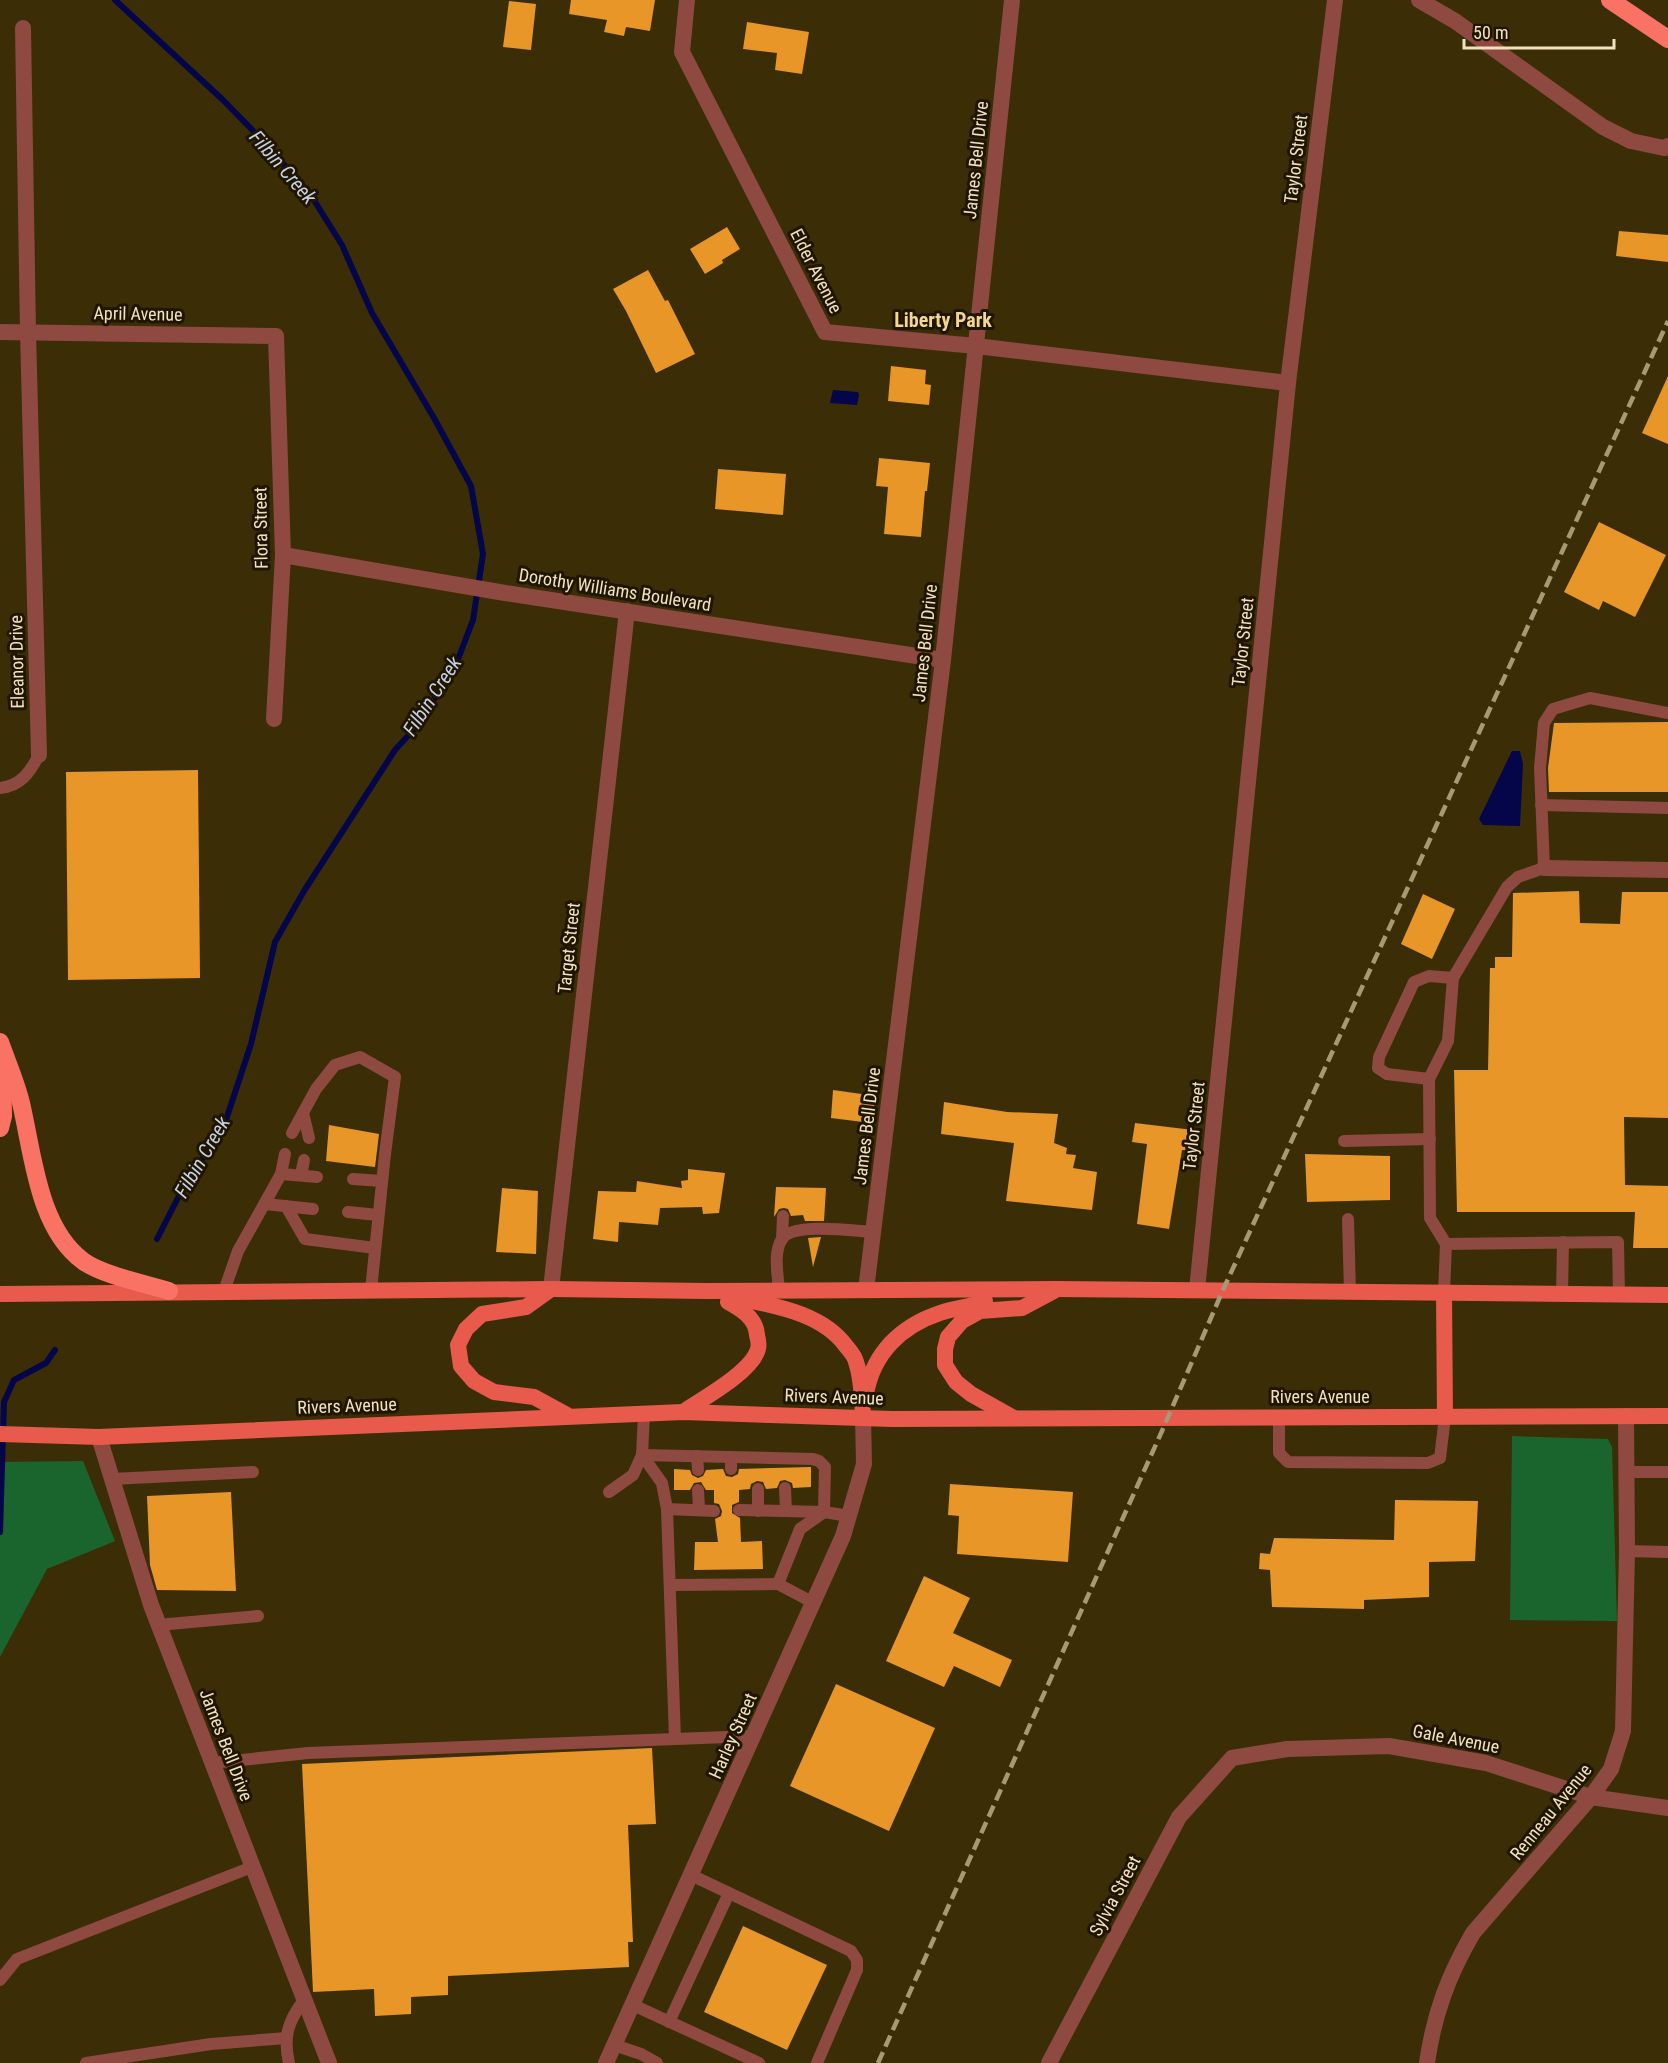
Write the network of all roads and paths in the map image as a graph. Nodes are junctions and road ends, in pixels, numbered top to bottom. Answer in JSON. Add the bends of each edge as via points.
{"nodes":[{"id":1,"x":687,"y":0,"type":"edge"},
{"id":2,"x":1012,"y":0,"type":"edge"},
{"id":3,"x":1335,"y":0,"type":"edge"},
{"id":4,"x":1419,"y":0,"type":"edge"},
{"id":5,"x":1610,"y":0,"type":"edge"},
{"id":6,"x":23,"y":28,"type":"dead end"},
{"id":7,"x":1668,"y":39,"type":"edge"},
{"id":8,"x":1668,"y":146,"type":"edge"},
{"id":9,"x":0,"y":332,"type":"edge"},
{"id":10,"x":28,"y":332,"type":"junction"},
{"id":11,"x":276,"y":336,"type":"joint"},
{"id":12,"x":976,"y":346,"type":"junction"},
{"id":13,"x":1288,"y":383,"type":"junction"},
{"id":14,"x":283,"y":555,"type":"junction"},
{"id":15,"x":627,"y":611,"type":"junction"},
{"id":16,"x":943,"y":660,"type":"junction"},
{"id":17,"x":1668,"y":713,"type":"edge"},
{"id":18,"x":274,"y":719,"type":"dead end"},
{"id":19,"x":39,"y":755,"type":"joint"},
{"id":20,"x":0,"y":788,"type":"edge"},
{"id":21,"x":1541,"y":805,"type":"junction"},
{"id":22,"x":1668,"y":808,"type":"edge"},
{"id":23,"x":1544,"y":868,"type":"junction"},
{"id":24,"x":1668,"y":870,"type":"edge"},
{"id":25,"x":1453,"y":978,"type":"junction"},
{"id":26,"x":0,"y":1042,"type":"edge"},
{"id":27,"x":0,"y":1052,"type":"edge"},
{"id":28,"x":1429,"y":1078,"type":"junction"},
{"id":29,"x":303,"y":1113,"type":"junction"},
{"id":30,"x":0,"y":1128,"type":"edge"},
{"id":31,"x":292,"y":1133,"type":"dead end"},
{"id":32,"x":309,"y":1138,"type":"dead end"},
{"id":33,"x":1430,"y":1139,"type":"junction"},
{"id":34,"x":1344,"y":1141,"type":"dead end"},
{"id":35,"x":285,"y":1154,"type":"dead end"},
{"id":36,"x":304,"y":1160,"type":"dead end"},
{"id":37,"x":281,"y":1174,"type":"junction"},
{"id":38,"x":301,"y":1175,"type":"junction"},
{"id":39,"x":317,"y":1177,"type":"dead end"},
{"id":40,"x":353,"y":1179,"type":"dead end"},
{"id":41,"x":382,"y":1181,"type":"junction"},
{"id":42,"x":266,"y":1204,"type":"junction"},
{"id":43,"x":286,"y":1206,"type":"junction"},
{"id":44,"x":313,"y":1209,"type":"dead end"},
{"id":45,"x":348,"y":1212,"type":"dead end"},
{"id":46,"x":378,"y":1215,"type":"junction"},
{"id":47,"x":783,"y":1216,"type":"dead end"},
{"id":48,"x":1348,"y":1219,"type":"dead end"},
{"id":49,"x":873,"y":1232,"type":"junction"},
{"id":50,"x":782,"y":1239,"type":"junction"},
{"id":51,"x":1563,"y":1242,"type":"junction"},
{"id":52,"x":1446,"y":1244,"type":"junction"},
{"id":53,"x":375,"y":1248,"type":"junction"},
{"id":54,"x":551,"y":1289,"type":"junction"},
{"id":55,"x":1004,"y":1289,"type":"junction"},
{"id":56,"x":1057,"y":1289,"type":"junction"},
{"id":57,"x":371,"y":1290,"type":"junction"},
{"id":58,"x":779,"y":1290,"type":"junction"},
{"id":59,"x":866,"y":1290,"type":"junction"},
{"id":60,"x":1197,"y":1290,"type":"junction"},
{"id":61,"x":169,"y":1291,"type":"junction"},
{"id":62,"x":224,"y":1291,"type":"junction"},
{"id":63,"x":707,"y":1291,"type":"junction"},
{"id":64,"x":1350,"y":1292,"type":"junction"},
{"id":65,"x":1444,"y":1293,"type":"junction"},
{"id":66,"x":0,"y":1294,"type":"edge"},
{"id":67,"x":1562,"y":1294,"type":"junction"},
{"id":68,"x":1619,"y":1294,"type":"junction"},
{"id":69,"x":1668,"y":1295,"type":"edge"},
{"id":70,"x":683,"y":1412,"type":"junction"},
{"id":71,"x":644,"y":1414,"type":"junction"},
{"id":72,"x":569,"y":1416,"type":"junction"},
{"id":73,"x":1626,"y":1416,"type":"junction"},
{"id":74,"x":1668,"y":1416,"type":"edge"},
{"id":75,"x":1279,"y":1417,"type":"junction"},
{"id":76,"x":1445,"y":1417,"type":"junction"},
{"id":77,"x":862,"y":1418,"type":"junction"},
{"id":78,"x":1013,"y":1418,"type":"junction"},
{"id":79,"x":0,"y":1434,"type":"edge"},
{"id":80,"x":99,"y":1437,"type":"junction"},
{"id":81,"x":642,"y":1455,"type":"junction"},
{"id":82,"x":697,"y":1456,"type":"junction"},
{"id":83,"x":698,"y":1470,"type":"dead end"},
{"id":84,"x":253,"y":1472,"type":"dead end"},
{"id":85,"x":1626,"y":1472,"type":"junction"},
{"id":86,"x":1668,"y":1472,"type":"edge"},
{"id":87,"x":112,"y":1479,"type":"junction"},
{"id":88,"x":785,"y":1488,"type":"dead end"},
{"id":89,"x":758,"y":1489,"type":"dead end"},
{"id":90,"x":698,"y":1490,"type":"dead end"},
{"id":91,"x":609,"y":1492,"type":"dead end"},
{"id":92,"x":667,"y":1509,"type":"junction"},
{"id":93,"x":699,"y":1509,"type":"junction"},
{"id":94,"x":714,"y":1510,"type":"dead end"},
{"id":95,"x":739,"y":1510,"type":"dead end"},
{"id":96,"x":758,"y":1511,"type":"junction"},
{"id":97,"x":786,"y":1511,"type":"junction"},
{"id":98,"x":824,"y":1512,"type":"junction"},
{"id":99,"x":849,"y":1516,"type":"junction"},
{"id":100,"x":1627,"y":1551,"type":"junction"},
{"id":101,"x":1668,"y":1552,"type":"edge"},
{"id":102,"x":778,"y":1584,"type":"junction"},
{"id":103,"x":671,"y":1586,"type":"junction"},
{"id":104,"x":814,"y":1603,"type":"junction"},
{"id":105,"x":258,"y":1616,"type":"dead end"},
{"id":106,"x":158,"y":1625,"type":"junction"},
{"id":107,"x":754,"y":1736,"type":"junction"},
{"id":108,"x":675,"y":1739,"type":"junction"},
{"id":109,"x":1232,"y":1758,"type":"joint"},
{"id":110,"x":212,"y":1763,"type":"junction"},
{"id":111,"x":1591,"y":1797,"type":"junction"},
{"id":112,"x":1668,"y":1808,"type":"edge"},
{"id":113,"x":252,"y":1867,"type":"junction"},
{"id":114,"x":691,"y":1875,"type":"junction"},
{"id":115,"x":729,"y":1893,"type":"junction"},
{"id":116,"x":0,"y":1980,"type":"edge"},
{"id":117,"x":304,"y":2000,"type":"junction"},
{"id":118,"x":633,"y":2005,"type":"junction"},
{"id":119,"x":669,"y":2022,"type":"junction"},
{"id":120,"x":286,"y":2038,"type":"junction"},
{"id":121,"x":614,"y":2045,"type":"junction"},
{"id":122,"x":86,"y":2063,"type":"edge"},
{"id":123,"x":289,"y":2063,"type":"edge"},
{"id":124,"x":329,"y":2063,"type":"edge"},
{"id":125,"x":606,"y":2063,"type":"edge"},
{"id":126,"x":657,"y":2063,"type":"edge"},
{"id":127,"x":759,"y":2063,"type":"edge"},
{"id":128,"x":817,"y":2063,"type":"edge"},
{"id":129,"x":1049,"y":2063,"type":"edge"},
{"id":130,"x":1427,"y":2063,"type":"edge"}],
"edges":[{"from":1,"to":12,"type":"street","name":"Elder Avenue","via":[[682,52],[825,332]]},
{"from":2,"to":12,"type":"street","name":"James Bell Drive"},
{"from":3,"to":13,"type":"street","name":"Taylor Street"},
{"from":4,"to":8,"type":"street","via":[[1455,21],[1603,127],[1631,141]]},
{"from":5,"to":7,"type":"highway"},
{"from":6,"to":10,"type":"street","name":"Eleanor Drive"},
{"from":9,"to":10,"type":"street","name":"April Avenue"},
{"from":10,"to":11,"type":"street","name":"April Avenue"},
{"from":10,"to":19,"type":"street","name":"Eleanor Drive"},
{"from":11,"to":14,"type":"street","name":"Flora Street"},
{"from":12,"to":13,"type":"street","name":"Elder Avenue"},
{"from":12,"to":16,"type":"street","name":"James Bell Drive"},
{"from":13,"to":60,"type":"street","name":"Taylor Street"},
{"from":14,"to":15,"type":"street","name":"Dorothy Williams Boulevard"},
{"from":14,"to":18,"type":"street","name":"Flora Street"},
{"from":15,"to":16,"type":"street","name":"Dorothy Williams Boulevard"},
{"from":15,"to":54,"type":"street","name":"Target Street"},
{"from":16,"to":49,"type":"street","name":"James Bell Drive"},
{"from":17,"to":21,"type":"lane","via":[[1590,698],[1553,709],[1544,723]]},
{"from":19,"to":20,"type":"lane","via":[[28,775],[8,788]]},
{"from":21,"to":22,"type":"lane"},
{"from":21,"to":23,"type":"lane"},
{"from":23,"to":24,"type":"street"},
{"from":23,"to":25,"type":"lane","via":[[1518,877],[1507,888]]},
{"from":25,"to":28,"type":"lane","via":[[1448,1041]]},
{"from":25,"to":28,"type":"lane","via":[[1429,976],[1414,981],[1379,1057],[1378,1068],[1388,1074]]},
{"from":26,"to":61,"type":"highway","via":[[21,1100],[43,1198],[68,1249],[96,1269]]},
{"from":27,"to":30,"type":"highway"},
{"from":28,"to":33,"type":"lane"},
{"from":29,"to":31,"type":"lane"},
{"from":29,"to":32,"type":"lane"},
{"from":29,"to":41,"type":"lane","via":[[335,1065],[360,1057],[395,1077]]},
{"from":33,"to":34,"type":"lane"},
{"from":33,"to":52,"type":"lane","via":[[1430,1218]]},
{"from":35,"to":37,"type":"lane"},
{"from":36,"to":38,"type":"lane"},
{"from":37,"to":38,"type":"lane"},
{"from":37,"to":42,"type":"lane"},
{"from":38,"to":39,"type":"lane"},
{"from":40,"to":41,"type":"lane"},
{"from":41,"to":46,"type":"lane"},
{"from":42,"to":43,"type":"lane"},
{"from":42,"to":62,"type":"lane","via":[[238,1251]]},
{"from":43,"to":44,"type":"lane"},
{"from":43,"to":53,"type":"lane","via":[[305,1239]]},
{"from":45,"to":46,"type":"lane"},
{"from":46,"to":53,"type":"lane"},
{"from":47,"to":50,"type":"lane"},
{"from":48,"to":64,"type":"lane"},
{"from":49,"to":50,"type":"lane","via":[[805,1229],[792,1231]]},
{"from":49,"to":59,"type":"street","name":"James Bell Drive"},
{"from":50,"to":58,"type":"lane","via":[[778,1253]]},
{"from":51,"to":52,"type":"lane"},
{"from":51,"to":67,"type":"lane"},
{"from":51,"to":68,"type":"lane","via":[[1618,1242]]},
{"from":52,"to":65,"type":"lane"},
{"from":53,"to":57,"type":"lane"},
{"from":54,"to":57,"type":"main road"},
{"from":54,"to":63,"type":"main road"},
{"from":54,"to":72,"type":"main road","via":[[526,1306],[482,1314],[465,1329],[458,1345],[461,1366],[474,1382],[494,1392],[534,1397]]},
{"from":55,"to":56,"type":"main road"},
{"from":55,"to":59,"type":"main road"},
{"from":55,"to":77,"type":"main road","via":[[982,1302],[920,1320],[893,1338],[869,1378]]},
{"from":56,"to":60,"type":"main road"},
{"from":56,"to":78,"type":"main road","via":[[1022,1308],[981,1311],[962,1321],[948,1337],[945,1365],[956,1382]]},
{"from":57,"to":62,"type":"main road"},
{"from":58,"to":59,"type":"main road"},
{"from":58,"to":63,"type":"main road"},
{"from":60,"to":64,"type":"main road"},
{"from":61,"to":62,"type":"main road"},
{"from":61,"to":66,"type":"main road"},
{"from":63,"to":70,"type":"main road","via":[[746,1312],[757,1331],[758,1349],[734,1378]]},
{"from":63,"to":77,"type":"main road","via":[[773,1306],[823,1324],[856,1360],[862,1388]]},
{"from":64,"to":65,"type":"main road"},
{"from":65,"to":67,"type":"main road"},
{"from":65,"to":76,"type":"main road"},
{"from":67,"to":68,"type":"main road"},
{"from":68,"to":69,"type":"main road"},
{"from":70,"to":71,"type":"main road","name":"Rivers Avenue"},
{"from":70,"to":77,"type":"main road","name":"Rivers Avenue"},
{"from":71,"to":72,"type":"main road","name":"Rivers Avenue"},
{"from":71,"to":81,"type":"lane"},
{"from":72,"to":80,"type":"main road","name":"Rivers Avenue"},
{"from":73,"to":74,"type":"main road","name":"Rivers Avenue"},
{"from":73,"to":76,"type":"main road","name":"Rivers Avenue"},
{"from":73,"to":85,"type":"street","name":"Renneau Avenue"},
{"from":75,"to":76,"type":"main road","name":"Rivers Avenue"},
{"from":75,"to":76,"type":"lane","via":[[1279,1453],[1288,1462],[1428,1463],[1440,1458]]},
{"from":75,"to":78,"type":"main road","name":"Rivers Avenue"},
{"from":77,"to":78,"type":"main road","name":"Rivers Avenue"},
{"from":77,"to":99,"type":"street","name":"Harley Street","via":[[864,1464]]},
{"from":79,"to":80,"type":"main road","name":"Rivers Avenue"},
{"from":80,"to":87,"type":"street","name":"James Bell Drive"},
{"from":81,"to":82,"type":"lane"},
{"from":81,"to":91,"type":"lane","via":[[633,1474]]},
{"from":81,"to":92,"type":"lane","via":[[662,1483]]},
{"from":82,"to":83,"type":"lane"},
{"from":82,"to":98,"type":"lane","via":[[731,1463],[819,1461],[825,1467]]},
{"from":84,"to":87,"type":"lane"},
{"from":85,"to":86,"type":"lane"},
{"from":85,"to":100,"type":"street","name":"Renneau Avenue"},
{"from":87,"to":106,"type":"street","name":"James Bell Drive"},
{"from":88,"to":97,"type":"lane"},
{"from":89,"to":96,"type":"lane"},
{"from":90,"to":93,"type":"lane"},
{"from":92,"to":93,"type":"lane"},
{"from":92,"to":103,"type":"lane"},
{"from":93,"to":94,"type":"lane"},
{"from":95,"to":96,"type":"lane"},
{"from":96,"to":97,"type":"lane"},
{"from":97,"to":98,"type":"lane"},
{"from":98,"to":99,"type":"lane"},
{"from":98,"to":102,"type":"lane","via":[[800,1529]]},
{"from":99,"to":104,"type":"street","name":"Harley Street"},
{"from":100,"to":101,"type":"lane"},
{"from":100,"to":111,"type":"street","name":"Renneau Avenue","via":[[1623,1731],[1611,1769]]},
{"from":102,"to":103,"type":"lane"},
{"from":102,"to":104,"type":"lane"},
{"from":103,"to":108,"type":"lane"},
{"from":104,"to":107,"type":"street","name":"Harley Street"},
{"from":105,"to":106,"type":"lane"},
{"from":106,"to":110,"type":"street","name":"James Bell Drive"},
{"from":107,"to":108,"type":"lane"},
{"from":107,"to":114,"type":"street","name":"Harley Street"},
{"from":108,"to":110,"type":"lane","via":[[308,1753]]},
{"from":109,"to":111,"type":"street","name":"Gale Avenue","via":[[1287,1749],[1389,1746],[1486,1762]]},
{"from":109,"to":129,"type":"street","name":"Sylvia Street","via":[[1179,1817]]},
{"from":110,"to":113,"type":"street","name":"James Bell Drive"},
{"from":111,"to":112,"type":"street","name":"Gale Avenue"},
{"from":111,"to":130,"type":"street","name":"Renneau Avenue","via":[[1473,1933],[1437,2008]]},
{"from":113,"to":116,"type":"lane","via":[[17,1959]]},
{"from":113,"to":117,"type":"street","name":"James Bell Drive"},
{"from":114,"to":115,"type":"lane"},
{"from":114,"to":118,"type":"street","name":"Harley Street"},
{"from":115,"to":119,"type":"lane"},
{"from":115,"to":128,"type":"lane","via":[[851,1951],[857,1960],[857,1970]]},
{"from":117,"to":120,"type":"lane","via":[[292,2016]]},
{"from":117,"to":124,"type":"street","name":"James Bell Drive"},
{"from":118,"to":119,"type":"lane"},
{"from":118,"to":121,"type":"street","name":"Harley Street"},
{"from":119,"to":127,"type":"lane"},
{"from":120,"to":122,"type":"lane","via":[[211,2044]]},
{"from":120,"to":123,"type":"lane"},
{"from":121,"to":125,"type":"street","name":"Harley Street"},
{"from":121,"to":126,"type":"lane"}]}
